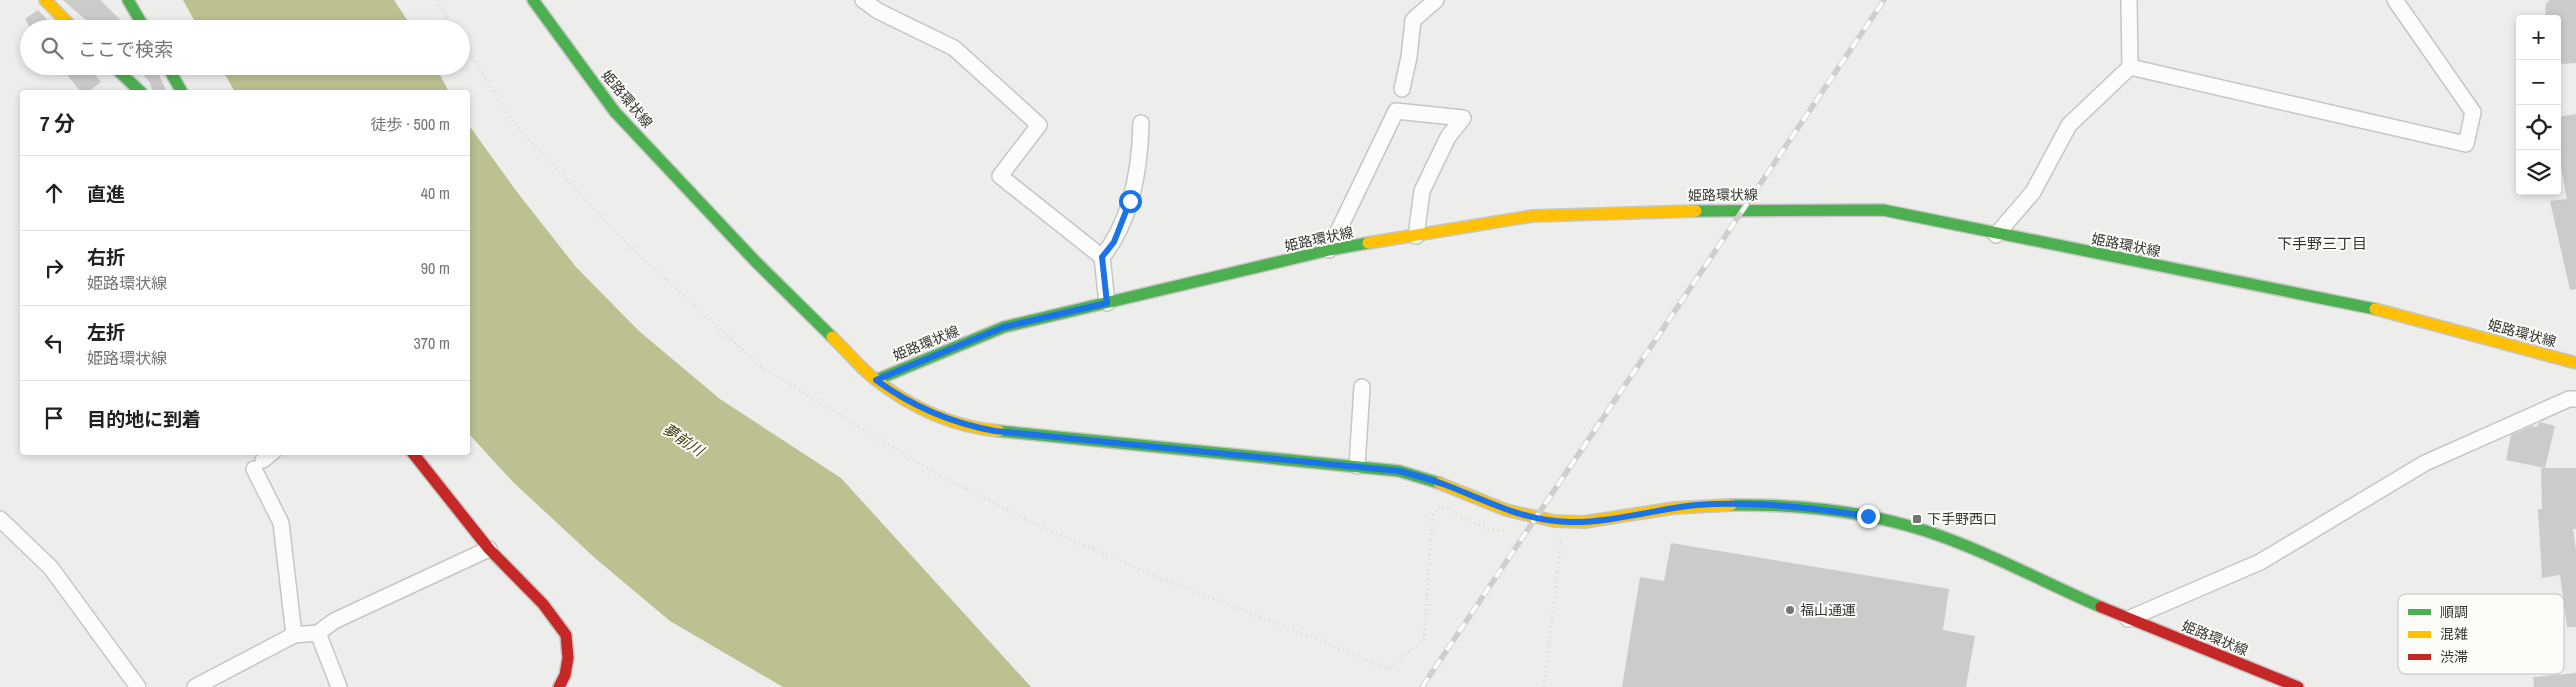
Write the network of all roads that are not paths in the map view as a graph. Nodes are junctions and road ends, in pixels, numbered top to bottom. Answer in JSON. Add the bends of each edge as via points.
{"nodes":[{"id":1,"x":45,"y":0,"type":"edge"},
{"id":2,"x":128,"y":0,"type":"edge"},
{"id":3,"x":533,"y":0,"type":"edge"},
{"id":4,"x":863,"y":0,"type":"edge"},
{"id":5,"x":1436,"y":0,"type":"edge"},
{"id":6,"x":2129,"y":0,"type":"edge"},
{"id":7,"x":2396,"y":0,"type":"edge"},
{"id":8,"x":65,"y":20,"type":"edge"},
{"id":9,"x":140,"y":20,"type":"edge"},
{"id":10,"x":2130,"y":67,"type":"junction"},
{"id":11,"x":123,"y":75,"type":"edge"},
{"id":12,"x":172,"y":75,"type":"edge"},
{"id":13,"x":1402,"y":89,"type":"dead end"},
{"id":14,"x":139,"y":90,"type":"edge"},
{"id":15,"x":181,"y":90,"type":"edge"},
{"id":16,"x":1142,"y":123,"type":"dead end"},
{"id":17,"x":1996,"y":235,"type":"junction"},
{"id":18,"x":1416,"y":236,"type":"junction"},
{"id":19,"x":1329,"y":250,"type":"junction"},
{"id":20,"x":1102,"y":257,"type":"junction"},
{"id":21,"x":1107,"y":303,"type":"junction"},
{"id":22,"x":2576,"y":364,"type":"edge"},
{"id":23,"x":876,"y":380,"type":"junction"},
{"id":24,"x":1362,"y":387,"type":"dead end"},
{"id":25,"x":2576,"y":399,"type":"edge"},
{"id":26,"x":414,"y":455,"type":"edge"},
{"id":27,"x":263,"y":461,"type":"edge"},
{"id":28,"x":1358,"y":466,"type":"junction"},
{"id":29,"x":0,"y":519,"type":"edge"},
{"id":30,"x":489,"y":549,"type":"junction"},
{"id":31,"x":2128,"y":619,"type":"junction"},
{"id":32,"x":318,"y":633,"type":"junction"},
{"id":33,"x":294,"y":635,"type":"junction"},
{"id":34,"x":138,"y":687,"type":"edge"},
{"id":35,"x":195,"y":687,"type":"edge"},
{"id":36,"x":339,"y":687,"type":"edge"},
{"id":37,"x":559,"y":687,"type":"edge"},
{"id":38,"x":2298,"y":687,"type":"edge"}],
"edges":[{"from":1,"to":8,"type":"main road"},
{"from":2,"to":9,"type":"main road"},
{"from":3,"to":23,"type":"main road","name":"姫路環状線","via":[[616,112],[755,261]]},
{"from":4,"to":20,"type":"street","via":[[878,11],[954,48],[1039,125],[1000,176]]},
{"from":5,"to":13,"type":"street","via":[[1413,20]]},
{"from":6,"to":10,"type":"street"},
{"from":7,"to":10,"type":"street","via":[[2473,112],[2466,144]]},
{"from":10,"to":17,"type":"street","via":[[2069,125],[2033,192]]},
{"from":11,"to":14,"type":"main road"},
{"from":12,"to":15,"type":"main road"},
{"from":16,"to":20,"type":"street","via":[[1140,164],[1130,201],[1114,242]]},
{"from":17,"to":18,"type":"main road","name":"姫路環状線","via":[[1883,210],[1742,209],[1532,216]]},
{"from":17,"to":22,"type":"main road","name":"姫路環状線","via":[[2364,306]]},
{"from":18,"to":19,"type":"main road","name":"姫路環状線"},
{"from":18,"to":19,"type":"street","via":[[1422,191],[1448,137],[1462,118],[1396,112]]},
{"from":19,"to":21,"type":"main road","name":"姫路環状線"},
{"from":20,"to":21,"type":"street"},
{"from":21,"to":23,"type":"main road","name":"姫路環状線","via":[[1004,327]]},
{"from":23,"to":28,"type":"main road","name":"姫路環状線","via":[[922,409],[964,426]]},
{"from":24,"to":28,"type":"street"},
{"from":25,"to":31,"type":"street","via":[[2569,399],[2425,463],[2260,562]]},
{"from":26,"to":30,"type":"main road"},
{"from":27,"to":33,"type":"street","via":[[281,523]]},
{"from":28,"to":31,"type":"main road","name":"姫路環状線","via":[[1399,471],[1504,510],[1546,520],[1603,520],[1672,508],[1740,504],[1868,516],[1939,536]]},
{"from":29,"to":34,"type":"street","via":[[51,568]]},
{"from":30,"to":32,"type":"street","via":[[334,621]]},
{"from":30,"to":37,"type":"main road","via":[[543,604],[566,635],[568,658]]},
{"from":31,"to":38,"type":"main road","name":"姫路環状線"},
{"from":32,"to":33,"type":"street"},
{"from":32,"to":36,"type":"street"},
{"from":33,"to":35,"type":"street"}]}
